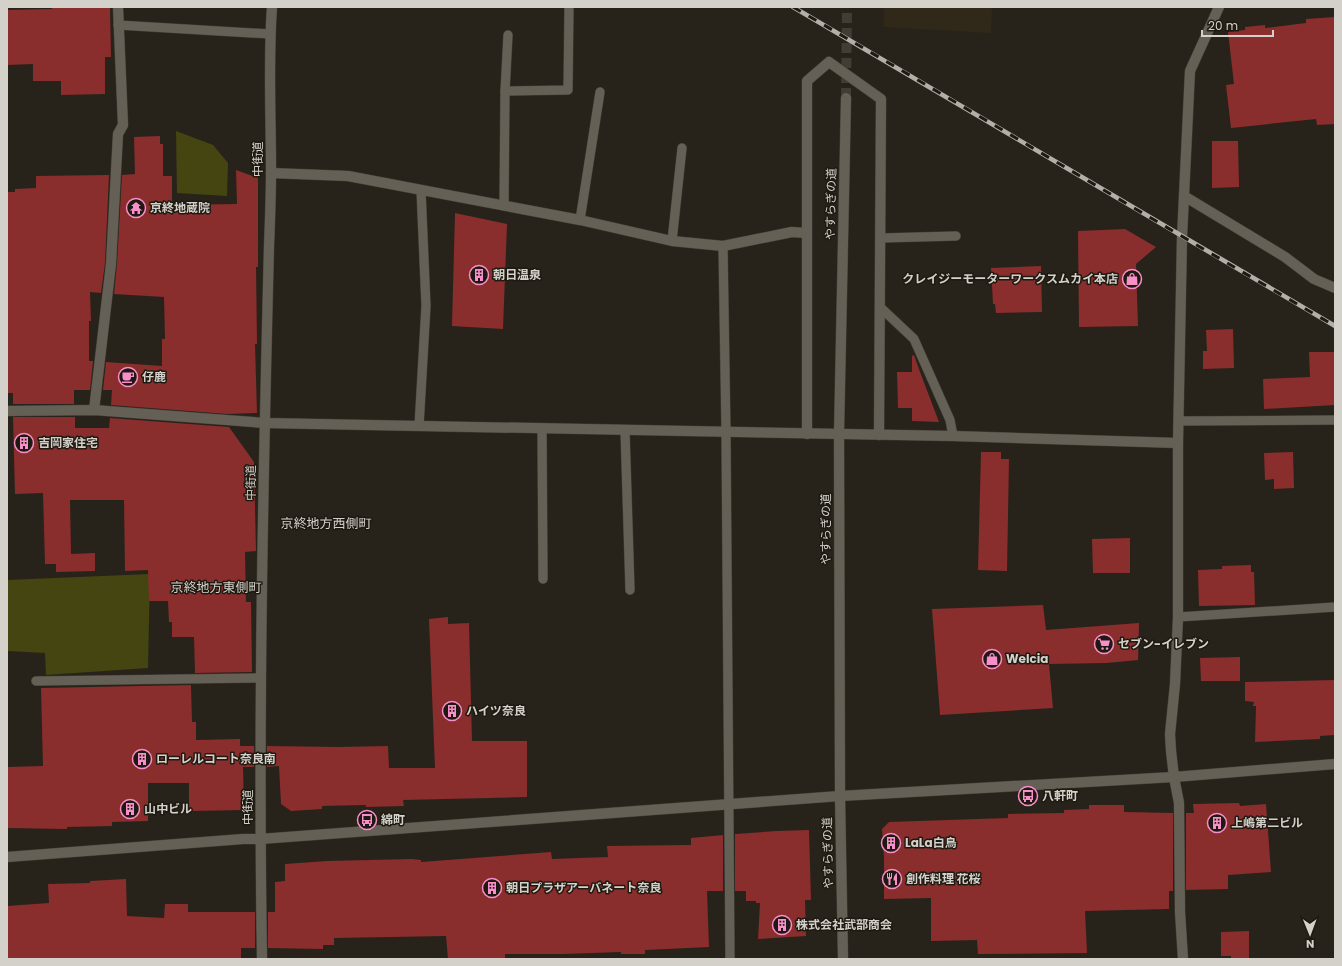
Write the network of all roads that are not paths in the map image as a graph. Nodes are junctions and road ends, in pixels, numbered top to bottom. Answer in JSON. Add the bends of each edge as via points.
{"nodes":[{"id":1,"x":118,"y":7,"type":"edge"},
{"id":2,"x":272,"y":7,"type":"edge"},
{"id":3,"x":569,"y":7,"type":"edge"},
{"id":4,"x":1219,"y":7,"type":"edge"},
{"id":5,"x":118,"y":25,"type":"junction"},
{"id":6,"x":270,"y":34,"type":"junction"},
{"id":7,"x":508,"y":35,"type":"dead end"},
{"id":8,"x":505,"y":91,"type":"junction"},
{"id":9,"x":600,"y":92,"type":"dead end"},
{"id":10,"x":846,"y":98,"type":"tunnel mouth"},
{"id":11,"x":682,"y":148,"type":"dead end"},
{"id":12,"x":271,"y":173,"type":"junction"},
{"id":13,"x":421,"y":190,"type":"junction"},
{"id":14,"x":1184,"y":196,"type":"junction"},
{"id":15,"x":504,"y":206,"type":"junction"},
{"id":16,"x":580,"y":220,"type":"junction"},
{"id":17,"x":806,"y":233,"type":"junction"},
{"id":18,"x":956,"y":236,"type":"dead end"},
{"id":19,"x":881,"y":238,"type":"junction"},
{"id":20,"x":672,"y":241,"type":"junction"},
{"id":21,"x":723,"y":246,"type":"junction"},
{"id":22,"x":1335,"y":288,"type":"edge"},
{"id":23,"x":880,"y":307,"type":"junction"},
{"id":24,"x":94,"y":410,"type":"junction"},
{"id":25,"x":7,"y":411,"type":"edge"},
{"id":26,"x":1335,"y":420,"type":"edge"},
{"id":27,"x":1179,"y":422,"type":"junction"},
{"id":28,"x":264,"y":423,"type":"junction"},
{"id":29,"x":418,"y":426,"type":"junction"},
{"id":30,"x":542,"y":428,"type":"junction"},
{"id":31,"x":625,"y":430,"type":"junction"},
{"id":32,"x":726,"y":432,"type":"junction"},
{"id":33,"x":807,"y":434,"type":"junction"},
{"id":34,"x":839,"y":434,"type":"junction"},
{"id":35,"x":879,"y":435,"type":"junction"},
{"id":36,"x":953,"y":436,"type":"junction"},
{"id":37,"x":1178,"y":443,"type":"junction"},
{"id":38,"x":542,"y":579,"type":"dead end"},
{"id":39,"x":630,"y":590,"type":"dead end"},
{"id":40,"x":1335,"y":607,"type":"edge"},
{"id":41,"x":1178,"y":617,"type":"junction"},
{"id":42,"x":261,"y":678,"type":"junction"},
{"id":43,"x":36,"y":681,"type":"dead end"},
{"id":44,"x":1335,"y":764,"type":"edge"},
{"id":45,"x":1174,"y":777,"type":"junction"},
{"id":46,"x":840,"y":796,"type":"junction"},
{"id":47,"x":728,"y":804,"type":"junction"},
{"id":48,"x":260,"y":839,"type":"junction"},
{"id":49,"x":7,"y":858,"type":"edge"},
{"id":50,"x":262,"y":959,"type":"edge"},
{"id":51,"x":730,"y":959,"type":"edge"},
{"id":52,"x":843,"y":959,"type":"edge"},
{"id":53,"x":1183,"y":959,"type":"edge"}],
"edges":[{"from":1,"to":5,"type":"street"},
{"from":2,"to":6,"type":"street","name":"中街道"},
{"from":3,"to":8,"type":"lane","via":[[568,90]]},
{"from":4,"to":14,"type":"street","via":[[1190,71]]},
{"from":5,"to":6,"type":"lane"},
{"from":5,"to":24,"type":"street","via":[[123,125],[118,134],[111,264]]},
{"from":6,"to":12,"type":"street","name":"中街道"},
{"from":7,"to":8,"type":"lane"},
{"from":8,"to":15,"type":"lane"},
{"from":9,"to":16,"type":"lane"},
{"from":10,"to":34,"type":"street","name":"やすらぎの道"},
{"from":11,"to":20,"type":"lane"},
{"from":12,"to":13,"type":"street","via":[[348,176]]},
{"from":12,"to":28,"type":"street","name":"中街道"},
{"from":13,"to":15,"type":"street"},
{"from":13,"to":29,"type":"lane","via":[[426,306]]},
{"from":14,"to":22,"type":"street","via":[[1285,257],[1314,279]]},
{"from":14,"to":27,"type":"street"},
{"from":15,"to":16,"type":"street"},
{"from":16,"to":20,"type":"street"},
{"from":17,"to":19,"type":"street","via":[[807,81],[829,62],[881,99]]},
{"from":17,"to":21,"type":"street","via":[[792,232]]},
{"from":17,"to":33,"type":"street"},
{"from":18,"to":19,"type":"lane"},
{"from":19,"to":23,"type":"street"},
{"from":20,"to":21,"type":"street"},
{"from":21,"to":32,"type":"lane"},
{"from":23,"to":35,"type":"street"},
{"from":23,"to":36,"type":"lane","via":[[914,339],[950,420]]},
{"from":24,"to":25,"type":"street"},
{"from":24,"to":28,"type":"street"},
{"from":26,"to":27,"type":"lane"},
{"from":27,"to":37,"type":"street"},
{"from":28,"to":29,"type":"street"},
{"from":28,"to":42,"type":"street","name":"中街道"},
{"from":29,"to":30,"type":"street"},
{"from":30,"to":31,"type":"street"},
{"from":30,"to":38,"type":"lane"},
{"from":31,"to":32,"type":"street"},
{"from":31,"to":39,"type":"lane"},
{"from":32,"to":33,"type":"street"},
{"from":32,"to":47,"type":"lane"},
{"from":33,"to":34,"type":"street"},
{"from":34,"to":35,"type":"street"},
{"from":34,"to":46,"type":"street","name":"やすらぎの道"},
{"from":35,"to":36,"type":"street"},
{"from":36,"to":37,"type":"street"},
{"from":37,"to":41,"type":"street"},
{"from":40,"to":41,"type":"lane"},
{"from":41,"to":45,"type":"street","via":[[1170,734]]},
{"from":42,"to":43,"type":"lane"},
{"from":42,"to":48,"type":"street","name":"中街道"},
{"from":44,"to":45,"type":"street"},
{"from":45,"to":46,"type":"street"},
{"from":45,"to":53,"type":"street","via":[[1180,803],[1180,912]]},
{"from":46,"to":47,"type":"street"},
{"from":46,"to":52,"type":"street","name":"やすらぎの道"},
{"from":47,"to":48,"type":"street"},
{"from":47,"to":51,"type":"lane"},
{"from":48,"to":49,"type":"street","via":[[243,838]]},
{"from":48,"to":50,"type":"street","name":"中街道"}]}
